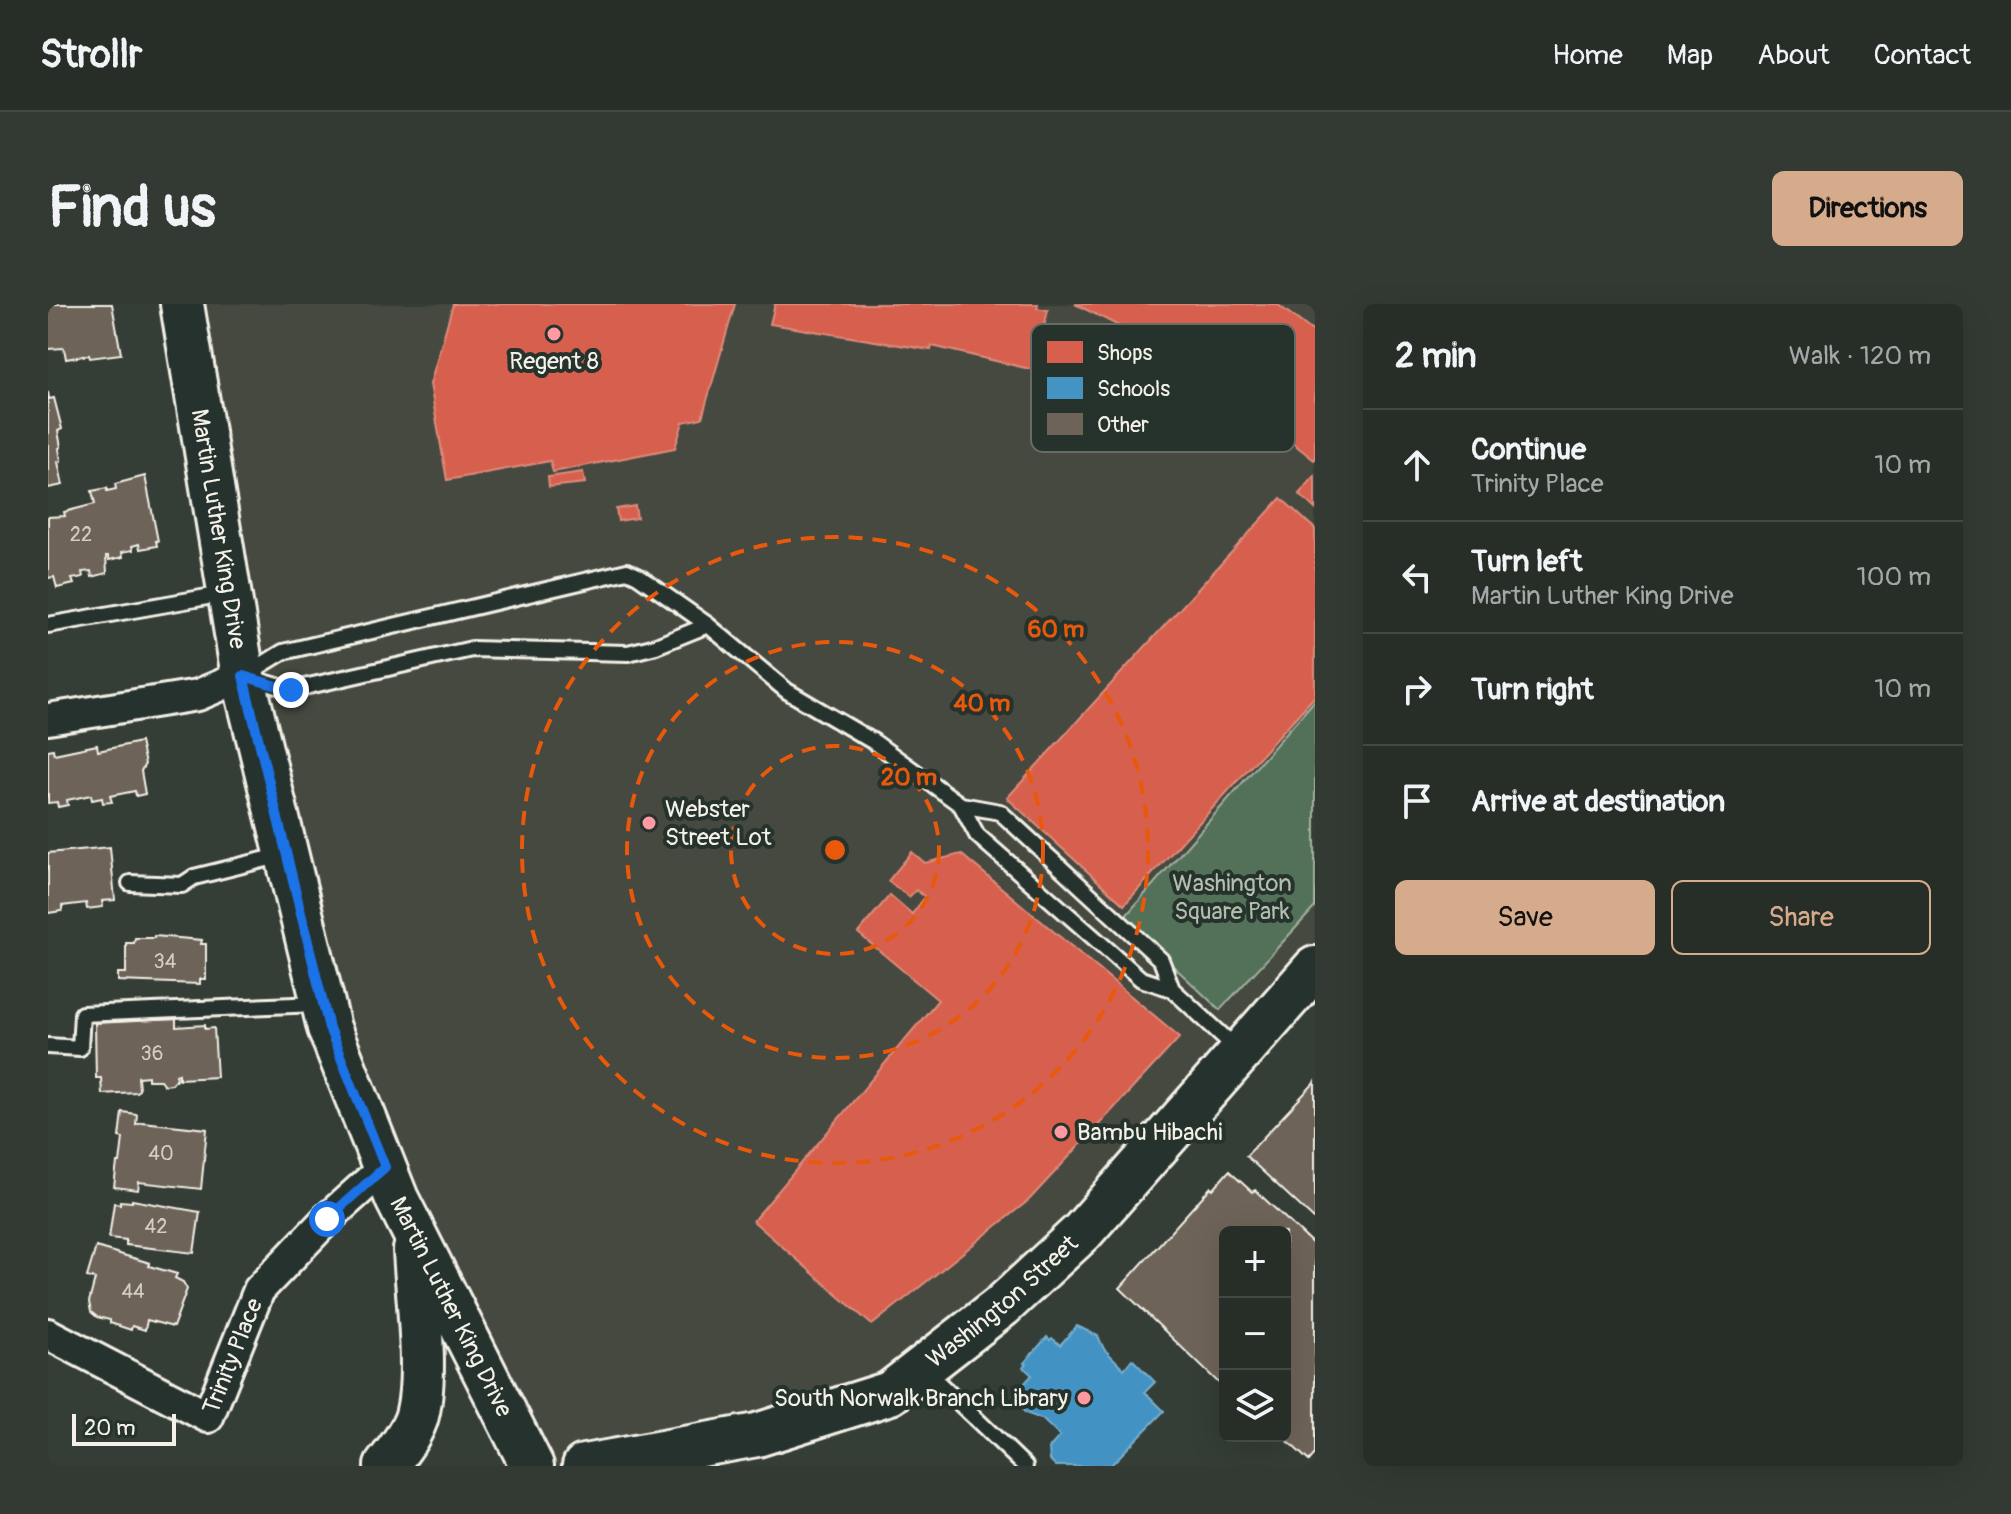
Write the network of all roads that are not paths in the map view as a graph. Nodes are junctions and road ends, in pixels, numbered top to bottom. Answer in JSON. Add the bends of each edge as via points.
{"nodes":[{"id":1,"x":182,"y":304,"type":"edge"},
{"id":2,"x":229,"y":594,"type":"junction"},
{"id":3,"x":48,"y":625,"type":"edge"},
{"id":4,"x":708,"y":625,"type":"junction"},
{"id":5,"x":243,"y":676,"type":"junction"},
{"id":6,"x":48,"y":719,"type":"edge"},
{"id":7,"x":961,"y":805,"type":"junction"},
{"id":8,"x":287,"y":854,"type":"junction"},
{"id":9,"x":130,"y":883,"type":"dead end"},
{"id":10,"x":1315,"y":968,"type":"edge"},
{"id":11,"x":1172,"y":989,"type":"junction"},
{"id":12,"x":323,"y":1004,"type":"junction"},
{"id":13,"x":48,"y":1046,"type":"edge"},
{"id":14,"x":1241,"y":1052,"type":"junction"},
{"id":15,"x":385,"y":1167,"type":"junction"},
{"id":16,"x":414,"y":1232,"type":"junction"},
{"id":17,"x":48,"y":1334,"type":"edge"},
{"id":18,"x":923,"y":1368,"type":"junction"},
{"id":19,"x":386,"y":1466,"type":"edge"},
{"id":20,"x":532,"y":1466,"type":"edge"},
{"id":21,"x":584,"y":1466,"type":"edge"},
{"id":22,"x":1025,"y":1466,"type":"edge"}],
"edges":[{"from":1,"to":2,"type":"main road","name":"Martin Luther King Drive"},
{"from":2,"to":3,"type":"lane"},
{"from":2,"to":5,"type":"main road","name":"Martin Luther King Drive"},
{"from":4,"to":5,"type":"lane","via":[[628,653],[472,649],[291,690]]},
{"from":4,"to":5,"type":"lane","via":[[627,571],[283,652]]},
{"from":4,"to":7,"type":"lane","via":[[787,691],[874,742]]},
{"from":5,"to":6,"type":"street","via":[[198,695]]},
{"from":5,"to":8,"type":"main road","name":"Martin Luther King Drive"},
{"from":7,"to":11,"type":"lane","via":[[977,835],[1141,979]]},
{"from":7,"to":11,"type":"lane","via":[[1000,812],[1161,960]]},
{"from":8,"to":9,"type":"lane","via":[[194,877],[182,885]]},
{"from":8,"to":12,"type":"main road","name":"Martin Luther King Drive"},
{"from":10,"to":14,"type":"main road","name":"Washington Street"},
{"from":11,"to":14,"type":"lane"},
{"from":12,"to":13,"type":"lane","via":[[82,1014],[80,1048]]},
{"from":12,"to":15,"type":"main road","name":"Martin Luther King Drive"},
{"from":14,"to":18,"type":"main road","name":"Washington Street","via":[[1082,1232],[1002,1306]]},
{"from":15,"to":16,"type":"main road","name":"Martin Luther King Drive"},
{"from":15,"to":17,"type":"street","name":"Trinity Place","via":[[259,1290],[208,1417]]},
{"from":16,"to":19,"type":"main road","via":[[420,1404],[415,1422]]},
{"from":16,"to":20,"type":"main road","name":"Martin Luther King Drive"},
{"from":18,"to":21,"type":"main road","name":"Washington Street","via":[[890,1393],[757,1435]]},
{"from":18,"to":22,"type":"lane"}]}
